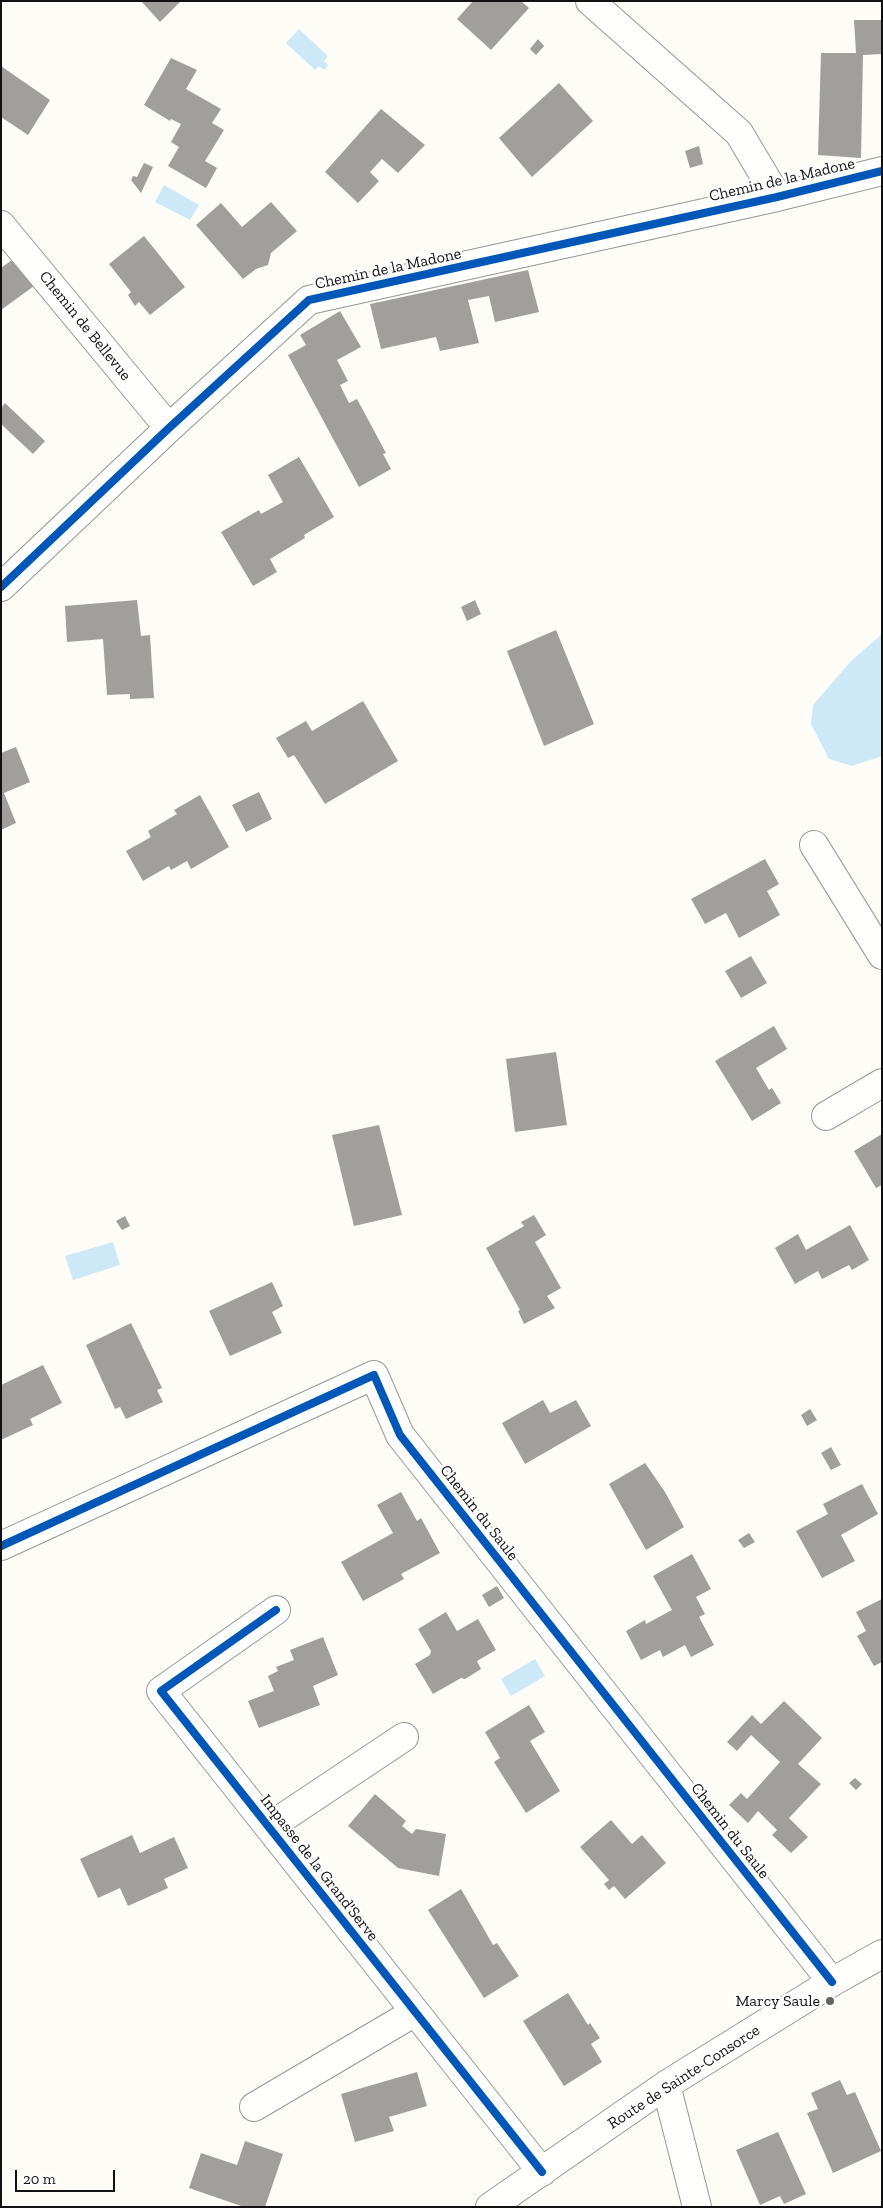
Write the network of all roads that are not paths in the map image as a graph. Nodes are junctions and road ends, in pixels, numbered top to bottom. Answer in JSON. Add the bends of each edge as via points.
{"nodes":[{"id":1,"x":590,"y":1,"type":"edge"},
{"id":2,"x":882,"y":171,"type":"edge"},
{"id":3,"x":777,"y":197,"type":"junction"},
{"id":4,"x":1,"y":225,"type":"edge"},
{"id":5,"x":168,"y":428,"type":"junction"},
{"id":6,"x":1,"y":587,"type":"edge"},
{"id":7,"x":814,"y":845,"type":"dead end"},
{"id":8,"x":882,"y":955,"type":"edge"},
{"id":9,"x":882,"y":1083,"type":"edge"},
{"id":10,"x":826,"y":1116,"type":"dead end"},
{"id":11,"x":1,"y":1546,"type":"edge"},
{"id":12,"x":276,"y":1610,"type":"dead end"},
{"id":13,"x":404,"y":1737,"type":"dead end"},
{"id":14,"x":269,"y":1826,"type":"junction"},
{"id":15,"x":882,"y":1954,"type":"edge"},
{"id":16,"x":832,"y":1982,"type":"junction"},
{"id":17,"x":415,"y":2012,"type":"junction"},
{"id":18,"x":666,"y":2085,"type":"junction"},
{"id":19,"x":254,"y":2107,"type":"dead end"},
{"id":20,"x":542,"y":2172,"type":"junction"},
{"id":21,"x":490,"y":2207,"type":"edge"},
{"id":22,"x":697,"y":2207,"type":"edge"}],
"edges":[{"from":1,"to":3,"type":"street","via":[[739,132]]},
{"from":2,"to":3,"type":"street","name":"Chemin de la Madone"},
{"from":3,"to":5,"type":"street","name":"Chemin de la Madone","via":[[309,300]]},
{"from":4,"to":5,"type":"street","name":"Chemin de Bellevue"},
{"from":5,"to":6,"type":"street","name":"Chemin de la Madone"},
{"from":7,"to":8,"type":"street"},
{"from":9,"to":10,"type":"street"},
{"from":11,"to":16,"type":"street","name":"Chemin du Saule","via":[[374,1375],[400,1435]]},
{"from":12,"to":14,"type":"street","name":"Impasse de la Grand'Serve","via":[[161,1691]]},
{"from":13,"to":14,"type":"street","name":"Impasse de la Grand'Serve"},
{"from":14,"to":17,"type":"street","name":"Impasse de la Grand'Serve"},
{"from":15,"to":16,"type":"street","name":"Route de Sainte-Consorce"},
{"from":16,"to":18,"type":"street","name":"Route de Sainte-Consorce"},
{"from":17,"to":19,"type":"street"},
{"from":17,"to":20,"type":"street","name":"Impasse de la Grand'Serve"},
{"from":18,"to":20,"type":"street","name":"Route de Sainte-Consorce"},
{"from":18,"to":22,"type":"street"},
{"from":20,"to":21,"type":"street","name":"Route de Sainte-Consorce"}]}
